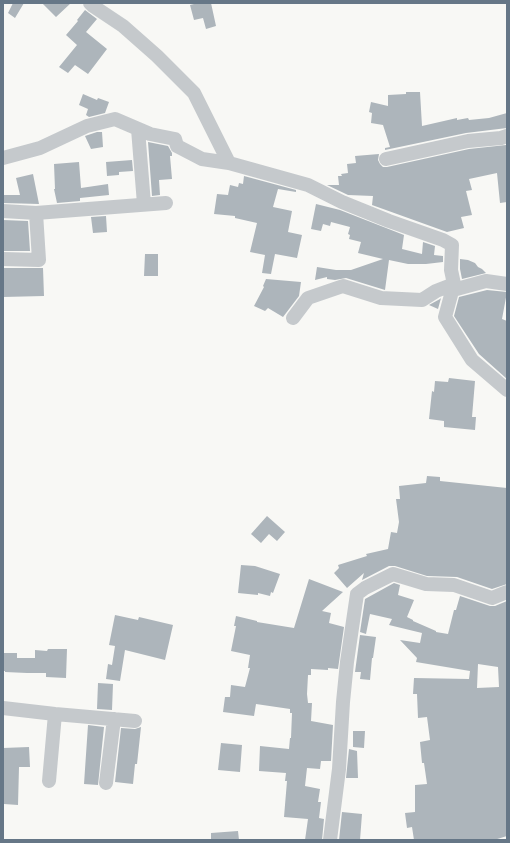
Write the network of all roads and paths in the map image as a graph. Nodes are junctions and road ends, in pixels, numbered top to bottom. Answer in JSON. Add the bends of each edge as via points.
{"nodes":[{"id":1,"x":90,"y":3,"type":"edge"},
{"id":2,"x":138,"y":129,"type":"junction"},
{"id":3,"x":507,"y":136,"type":"edge"},
{"id":4,"x":3,"y":158,"type":"edge"},
{"id":5,"x":386,"y":159,"type":"dead end"},
{"id":6,"x":229,"y":163,"type":"junction"},
{"id":7,"x":166,"y":203,"type":"dead end"},
{"id":8,"x":144,"y":204,"type":"junction"},
{"id":9,"x":3,"y":210,"type":"edge"},
{"id":10,"x":36,"y":213,"type":"junction"},
{"id":11,"x":3,"y":259,"type":"edge"},
{"id":12,"x":507,"y":284,"type":"edge"},
{"id":13,"x":453,"y":287,"type":"junction"},
{"id":14,"x":293,"y":318,"type":"dead end"},
{"id":15,"x":507,"y":390,"type":"edge"},
{"id":16,"x":507,"y":592,"type":"edge"},
{"id":17,"x":3,"y":708,"type":"edge"},
{"id":18,"x":55,"y":714,"type":"junction"},
{"id":19,"x":114,"y":719,"type":"junction"},
{"id":20,"x":135,"y":721,"type":"dead end"},
{"id":21,"x":49,"y":781,"type":"dead end"},
{"id":22,"x":106,"y":783,"type":"dead end"},
{"id":23,"x":330,"y":840,"type":"edge"}],
"edges":[{"from":1,"to":6,"type":"street","via":[[123,26],[194,93]]},
{"from":2,"to":4,"type":"street","via":[[115,119],[87,126],[40,148]]},
{"from":2,"to":6,"type":"street","via":[[175,139],[177,146],[202,159]]},
{"from":2,"to":8,"type":"street"},
{"from":3,"to":5,"type":"street","via":[[468,141]]},
{"from":6,"to":13,"type":"street","via":[[308,185],[342,202],[443,240],[452,245]]},
{"from":7,"to":8,"type":"street"},
{"from":8,"to":10,"type":"street"},
{"from":9,"to":10,"type":"street"},
{"from":10,"to":11,"type":"street","via":[[39,260]]},
{"from":12,"to":13,"type":"street","via":[[486,281]]},
{"from":13,"to":14,"type":"street","via":[[436,291],[422,300],[381,298],[343,286],[308,298]]},
{"from":13,"to":15,"type":"street","via":[[445,317],[472,360]]},
{"from":16,"to":23,"type":"street","via":[[492,598],[454,585],[426,584],[393,574],[357,594],[347,662],[340,769]]},
{"from":17,"to":18,"type":"street"},
{"from":18,"to":19,"type":"street"},
{"from":18,"to":21,"type":"street"},
{"from":19,"to":20,"type":"street"},
{"from":19,"to":22,"type":"street"}]}
